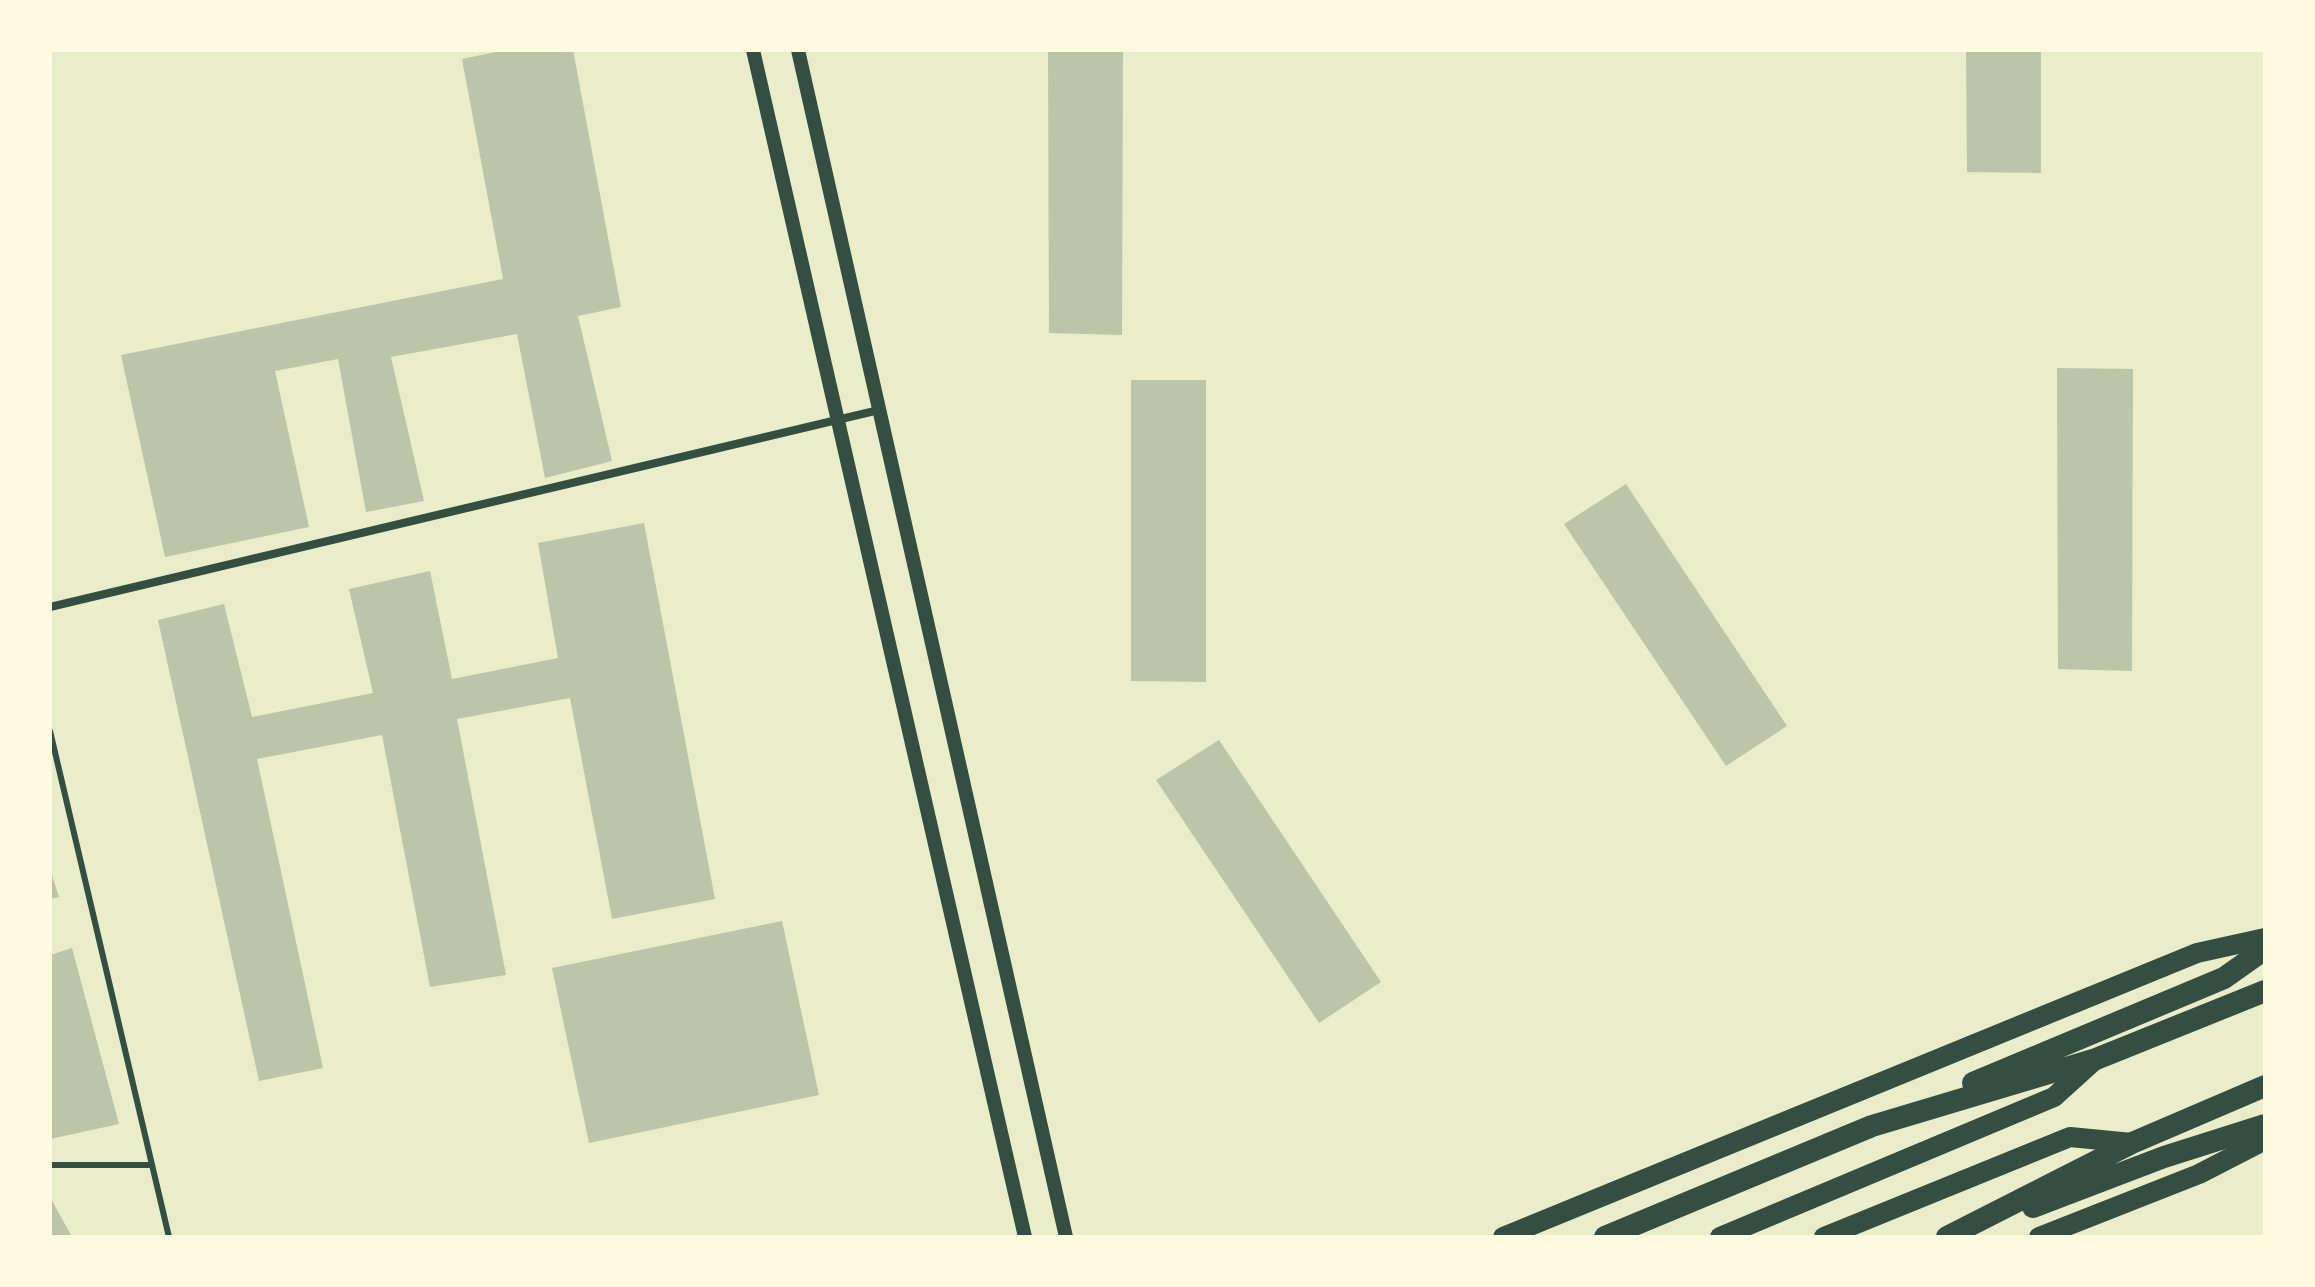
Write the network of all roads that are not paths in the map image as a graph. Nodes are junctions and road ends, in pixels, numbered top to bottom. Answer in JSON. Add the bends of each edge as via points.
{"nodes":[{"id":1,"x":753,"y":50,"type":"edge"},
{"id":2,"x":798,"y":50,"type":"edge"},
{"id":3,"x":879,"y":410,"type":"junction"},
{"id":4,"x":837,"y":419,"type":"junction"},
{"id":5,"x":50,"y":607,"type":"edge"},
{"id":6,"x":50,"y":731,"type":"edge"},
{"id":7,"x":2265,"y":938,"type":"edge"},
{"id":8,"x":2265,"y":949,"type":"edge"},
{"id":9,"x":2265,"y":991,"type":"edge"},
{"id":10,"x":2096,"y":1059,"type":"junction"},
{"id":11,"x":2265,"y":1086,"type":"edge"},
{"id":12,"x":2265,"y":1125,"type":"edge"},
{"id":13,"x":1872,"y":1126,"type":"junction"},
{"id":14,"x":2265,"y":1140,"type":"edge"},
{"id":15,"x":2132,"y":1143,"type":"junction"},
{"id":16,"x":50,"y":1165,"type":"edge"},
{"id":17,"x":152,"y":1165,"type":"junction"},
{"id":18,"x":169,"y":1237,"type":"edge"},
{"id":19,"x":1025,"y":1237,"type":"edge"},
{"id":20,"x":1066,"y":1237,"type":"edge"},
{"id":21,"x":1503,"y":1237,"type":"edge"},
{"id":22,"x":1605,"y":1237,"type":"edge"},
{"id":23,"x":1720,"y":1237,"type":"edge"},
{"id":24,"x":1824,"y":1237,"type":"edge"},
{"id":25,"x":1947,"y":1237,"type":"edge"},
{"id":26,"x":1954,"y":1237,"type":"edge"},
{"id":27,"x":2039,"y":1237,"type":"edge"}],
"edges":[{"from":1,"to":4,"type":"street"},
{"from":2,"to":3,"type":"street"},
{"from":3,"to":4,"type":"street"},
{"from":3,"to":20,"type":"street"},
{"from":4,"to":5,"type":"street"},
{"from":4,"to":19,"type":"street"},
{"from":6,"to":17,"type":"lane"},
{"from":7,"to":21,"type":"main road","via":[[2197,953]]},
{"from":8,"to":13,"type":"highway","via":[[2224,978]]},
{"from":9,"to":10,"type":"highway"},
{"from":10,"to":13,"type":"highway"},
{"from":10,"to":23,"type":"main road","via":[[2054,1097]]},
{"from":11,"to":15,"type":"highway"},
{"from":12,"to":26,"type":"highway","via":[[2164,1157]]},
{"from":13,"to":22,"type":"highway"},
{"from":14,"to":27,"type":"main road","via":[[2199,1174]]},
{"from":15,"to":24,"type":"main road","via":[[2070,1137]]},
{"from":15,"to":25,"type":"highway"},
{"from":16,"to":17,"type":"lane"},
{"from":17,"to":18,"type":"lane"}]}
